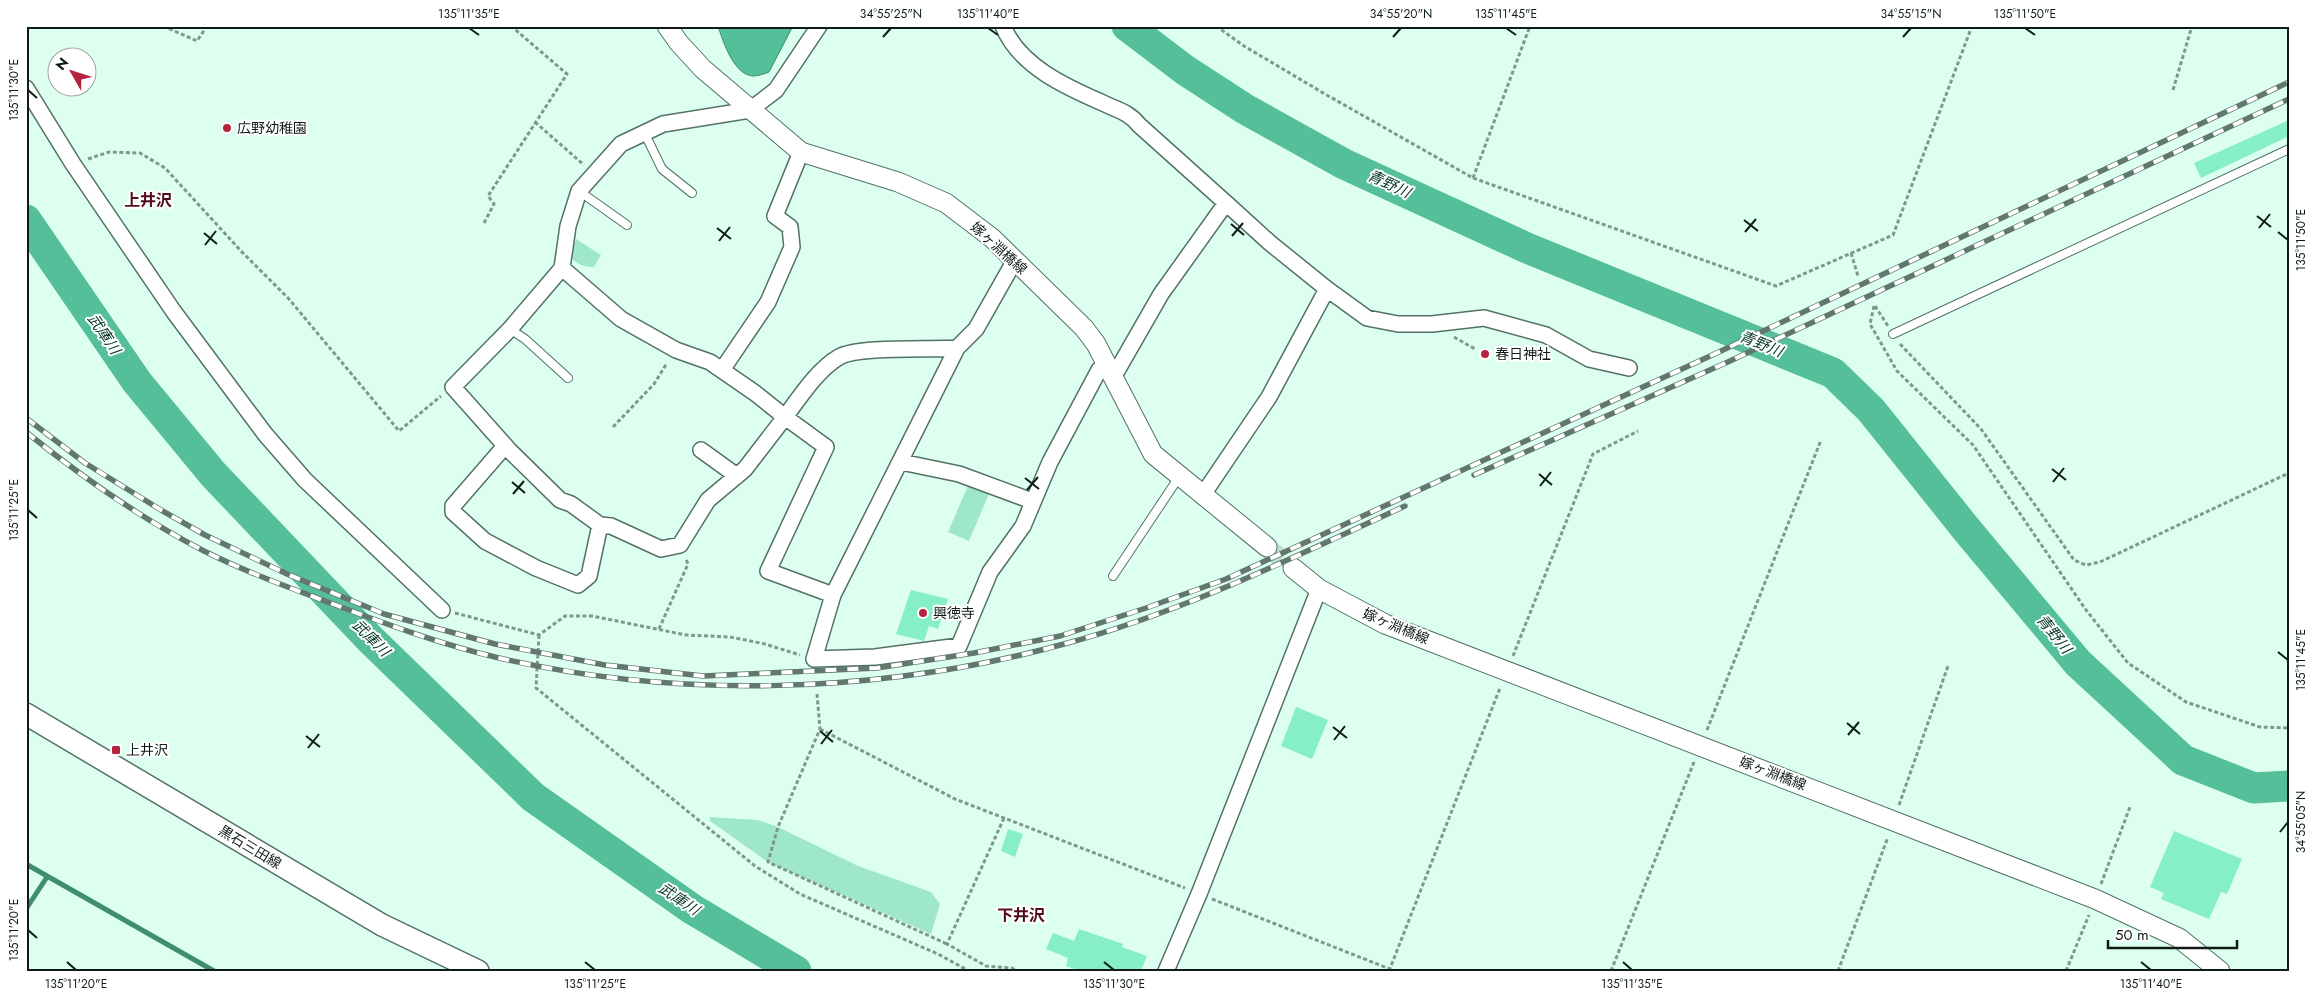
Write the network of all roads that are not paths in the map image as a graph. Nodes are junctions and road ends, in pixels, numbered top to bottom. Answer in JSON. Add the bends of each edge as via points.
{"nodes":[{"id":1,"x":667,"y":26,"type":"edge"},
{"id":2,"x":819,"y":26,"type":"edge"},
{"id":3,"x":1003,"y":26,"type":"edge"},
{"id":4,"x":26,"y":88,"type":"edge"},
{"id":5,"x":750,"y":110,"type":"junction"},
{"id":6,"x":644,"y":132,"type":"junction"},
{"id":7,"x":2289,"y":149,"type":"edge"},
{"id":8,"x":801,"y":152,"type":"junction"},
{"id":9,"x":579,"y":191,"type":"junction"},
{"id":10,"x":692,"y":193,"type":"dead end"},
{"id":11,"x":1226,"y":203,"type":"junction"},
{"id":12,"x":627,"y":225,"type":"dead end"},
{"id":13,"x":1015,"y":260,"type":"junction"},
{"id":14,"x":562,"y":268,"type":"junction"},
{"id":15,"x":1328,"y":289,"type":"junction"},
{"id":16,"x":510,"y":329,"type":"junction"},
{"id":17,"x":1893,"y":334,"type":"road end"},
{"id":18,"x":957,"y":348,"type":"junction"},
{"id":19,"x":1629,"y":368,"type":"dead end"},
{"id":20,"x":1110,"y":369,"type":"junction"},
{"id":21,"x":722,"y":370,"type":"junction"},
{"id":22,"x":568,"y":378,"type":"dead end"},
{"id":23,"x":785,"y":417,"type":"junction"},
{"id":24,"x":505,"y":446,"type":"junction"},
{"id":25,"x":701,"y":450,"type":"dead end"},
{"id":26,"x":901,"y":462,"type":"junction"},
{"id":27,"x":737,"y":476,"type":"junction"},
{"id":28,"x":1179,"y":477,"type":"junction"},
{"id":29,"x":1202,"y":496,"type":"junction"},
{"id":30,"x":1032,"y":501,"type":"junction"},
{"id":31,"x":600,"y":525,"type":"junction"},
{"id":32,"x":1267,"y":547,"type":"tunnel mouth"},
{"id":33,"x":1293,"y":568,"type":"tunnel mouth"},
{"id":34,"x":1114,"y":576,"type":"dead end"},
{"id":35,"x":1318,"y":589,"type":"junction"},
{"id":36,"x":833,"y":595,"type":"junction"},
{"id":37,"x":442,"y":610,"type":"road end"},
{"id":38,"x":26,"y":714,"type":"edge"},
{"id":39,"x":478,"y":971,"type":"edge"},
{"id":40,"x":1166,"y":971,"type":"edge"},
{"id":41,"x":2220,"y":971,"type":"edge"}],
"edges":[{"from":1,"to":5,"type":"street","name":"嫁ヶ淵橋線","via":[[703,69]]},
{"from":2,"to":5,"type":"street","via":[[776,90]]},
{"from":3,"to":11,"type":"street","via":[[1009,41],[1034,65],[1054,80],[1132,116]]},
{"from":4,"to":37,"type":"street","via":[[73,164],[174,312],[265,434],[305,480]]},
{"from":5,"to":6,"type":"street","via":[[663,124]]},
{"from":5,"to":8,"type":"street","name":"嫁ヶ淵橋線"},
{"from":6,"to":9,"type":"street","via":[[621,144]]},
{"from":6,"to":10,"type":"lane","via":[[662,169]]},
{"from":7,"to":17,"type":"lane"},
{"from":8,"to":13,"type":"street","name":"嫁ヶ淵橋線","via":[[898,182],[946,203]]},
{"from":8,"to":21,"type":"street","via":[[775,216],[790,227],[792,247],[768,302]]},
{"from":9,"to":12,"type":"lane"},
{"from":9,"to":14,"type":"street","via":[[568,226]]},
{"from":11,"to":15,"type":"street"},
{"from":11,"to":20,"type":"street"},
{"from":13,"to":18,"type":"street","via":[[976,329]]},
{"from":13,"to":20,"type":"street","name":"嫁ヶ淵橋線","via":[[1084,328]]},
{"from":14,"to":16,"type":"street"},
{"from":14,"to":21,"type":"street","via":[[621,319],[676,350],[710,362]]},
{"from":15,"to":19,"type":"street","via":[[1367,318],[1398,324],[1484,318],[1546,335],[1589,359]]},
{"from":15,"to":29,"type":"street","via":[[1269,398]]},
{"from":16,"to":22,"type":"lane","via":[[525,338]]},
{"from":16,"to":24,"type":"street","via":[[453,387]]},
{"from":18,"to":23,"type":"street","via":[[861,351],[839,357],[808,385]]},
{"from":18,"to":26,"type":"street"},
{"from":20,"to":28,"type":"street","name":"嫁ヶ淵橋線","via":[[1153,454]]},
{"from":20,"to":30,"type":"street","via":[[1099,370]]},
{"from":21,"to":23,"type":"street"},
{"from":23,"to":27,"type":"street"},
{"from":23,"to":36,"type":"street","via":[[826,447],[768,571]]},
{"from":24,"to":31,"type":"street","via":[[560,500]]},
{"from":24,"to":31,"type":"street","via":[[453,506],[453,512],[486,541],[536,568],[578,585],[589,576]]},
{"from":25,"to":27,"type":"street"},
{"from":26,"to":30,"type":"street","via":[[959,474]]},
{"from":26,"to":36,"type":"street"},
{"from":27,"to":31,"type":"street","via":[[708,500],[680,545],[661,549],[611,526]]},
{"from":28,"to":29,"type":"street","name":"嫁ヶ淵橋線"},
{"from":28,"to":34,"type":"lane"},
{"from":29,"to":32,"type":"street","name":"嫁ヶ淵橋線"},
{"from":30,"to":36,"type":"street","via":[[1022,526],[990,572],[959,646],[875,657],[814,659]]},
{"from":33,"to":35,"type":"street","name":"嫁ヶ淵橋線"},
{"from":35,"to":40,"type":"street"},
{"from":35,"to":41,"type":"street","name":"嫁ヶ淵橋線","via":[[1386,624],[2095,899],[2178,938]]},
{"from":38,"to":39,"type":"main road","name":"黒石三田線","via":[[382,925]]}]}
